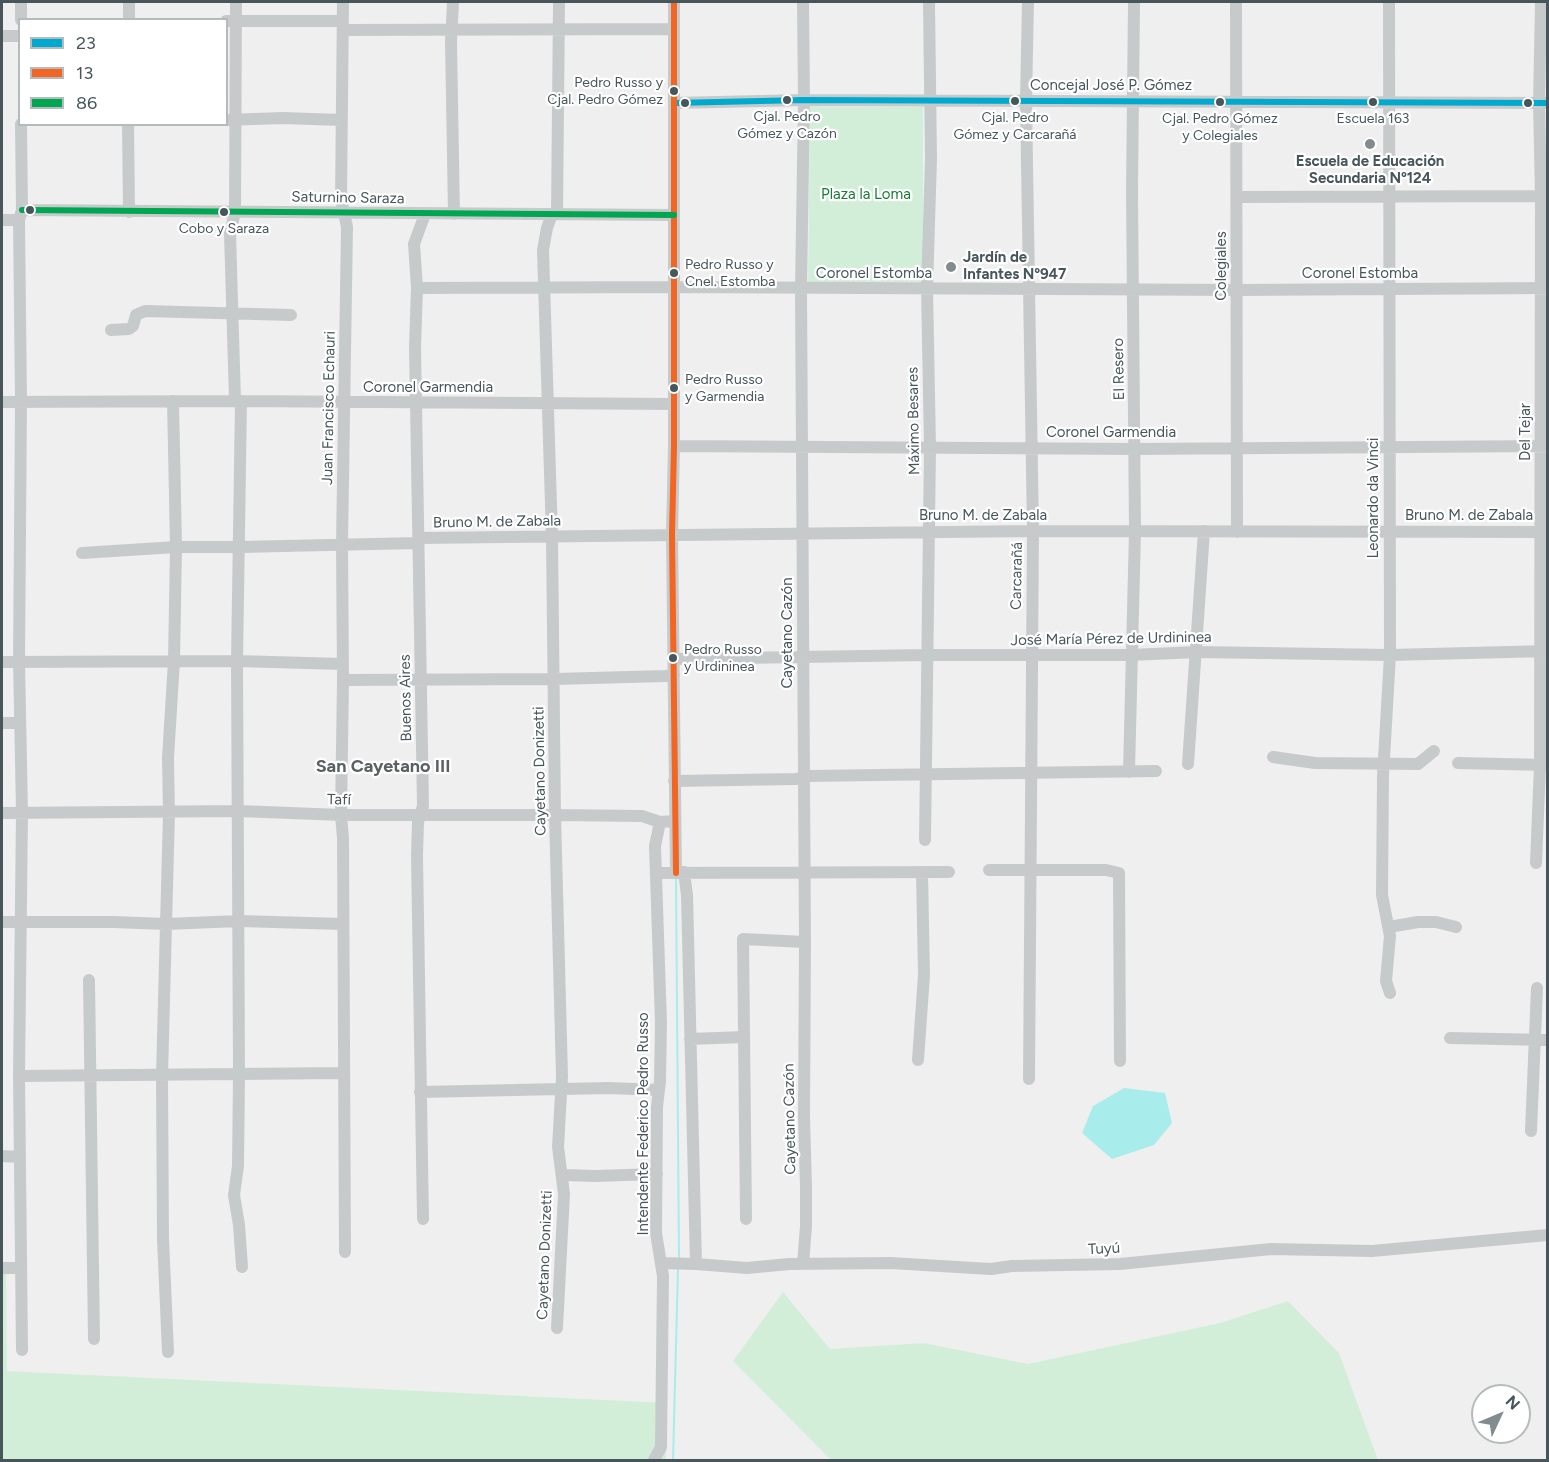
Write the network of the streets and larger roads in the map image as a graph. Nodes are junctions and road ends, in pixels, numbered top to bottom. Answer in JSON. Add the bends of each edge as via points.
{"nodes":[{"id":1,"x":21,"y":2,"type":"edge"},
{"id":2,"x":129,"y":2,"type":"edge"},
{"id":3,"x":236,"y":2,"type":"edge"},
{"id":4,"x":343,"y":2,"type":"edge"},
{"id":5,"x":453,"y":2,"type":"edge"},
{"id":6,"x":559,"y":2,"type":"edge"},
{"id":7,"x":674,"y":2,"type":"edge"},
{"id":8,"x":803,"y":2,"type":"edge"},
{"id":9,"x":929,"y":2,"type":"edge"},
{"id":10,"x":1028,"y":2,"type":"edge"},
{"id":11,"x":1134,"y":2,"type":"edge"},
{"id":12,"x":1236,"y":2,"type":"edge"},
{"id":13,"x":1389,"y":2,"type":"edge"},
{"id":14,"x":1543,"y":6,"type":"edge"},
{"id":15,"x":21,"y":18,"type":"edge"},
{"id":16,"x":129,"y":18,"type":"edge"},
{"id":17,"x":231,"y":21,"type":"edge"},
{"id":18,"x":344,"y":25,"type":"junction"},
{"id":19,"x":673,"y":29,"type":"junction"},
{"id":20,"x":558,"y":30,"type":"junction"},
{"id":21,"x":452,"y":31,"type":"junction"},
{"id":22,"x":2,"y":36,"type":"edge"},
{"id":23,"x":18,"y":36,"type":"edge"},
{"id":24,"x":804,"y":100,"type":"junction"},
{"id":25,"x":931,"y":101,"type":"junction"},
{"id":26,"x":1026,"y":101,"type":"junction"},
{"id":27,"x":1133,"y":101,"type":"junction"},
{"id":28,"x":1237,"y":102,"type":"junction"},
{"id":29,"x":674,"y":103,"type":"junction"},
{"id":30,"x":1389,"y":103,"type":"junction"},
{"id":31,"x":1543,"y":103,"type":"edge"},
{"id":32,"x":231,"y":120,"type":"edge"},
{"id":33,"x":341,"y":120,"type":"junction"},
{"id":34,"x":21,"y":126,"type":"edge"},
{"id":35,"x":128,"y":126,"type":"edge"},
{"id":36,"x":1388,"y":196,"type":"junction"},
{"id":37,"x":1541,"y":196,"type":"junction"},
{"id":38,"x":1237,"y":197,"type":"junction"},
{"id":39,"x":129,"y":212,"type":"junction"},
{"id":40,"x":235,"y":212,"type":"junction"},
{"id":41,"x":344,"y":212,"type":"junction"},
{"id":42,"x":425,"y":214,"type":"junction"},
{"id":43,"x":454,"y":214,"type":"junction"},
{"id":44,"x":555,"y":214,"type":"junction"},
{"id":45,"x":20,"y":215,"type":"junction"},
{"id":46,"x":674,"y":215,"type":"junction"},
{"id":47,"x":2,"y":220,"type":"edge"},
{"id":48,"x":544,"y":287,"type":"junction"},
{"id":49,"x":675,"y":287,"type":"junction"},
{"id":50,"x":417,"y":288,"type":"junction"},
{"id":51,"x":927,"y":288,"type":"junction"},
{"id":52,"x":1544,"y":288,"type":"edge"},
{"id":53,"x":801,"y":289,"type":"junction"},
{"id":54,"x":1030,"y":289,"type":"junction"},
{"id":55,"x":1133,"y":289,"type":"junction"},
{"id":56,"x":1390,"y":289,"type":"junction"},
{"id":57,"x":1237,"y":290,"type":"junction"},
{"id":58,"x":232,"y":313,"type":"junction"},
{"id":59,"x":291,"y":315,"type":"dead end"},
{"id":60,"x":111,"y":330,"type":"dead end"},
{"id":61,"x":172,"y":401,"type":"junction"},
{"id":62,"x":238,"y":401,"type":"junction"},
{"id":63,"x":2,"y":402,"type":"edge"},
{"id":64,"x":21,"y":402,"type":"junction"},
{"id":65,"x":344,"y":403,"type":"junction"},
{"id":66,"x":547,"y":403,"type":"junction"},
{"id":67,"x":417,"y":404,"type":"junction"},
{"id":68,"x":674,"y":404,"type":"junction"},
{"id":69,"x":674,"y":446,"type":"junction"},
{"id":70,"x":802,"y":446,"type":"junction"},
{"id":71,"x":1389,"y":446,"type":"junction"},
{"id":72,"x":1544,"y":446,"type":"edge"},
{"id":73,"x":930,"y":447,"type":"junction"},
{"id":74,"x":1032,"y":447,"type":"junction"},
{"id":75,"x":1135,"y":448,"type":"junction"},
{"id":76,"x":1237,"y":448,"type":"junction"},
{"id":77,"x":1033,"y":531,"type":"junction"},
{"id":78,"x":1135,"y":531,"type":"junction"},
{"id":79,"x":1204,"y":531,"type":"junction"},
{"id":80,"x":1237,"y":531,"type":"junction"},
{"id":81,"x":1389,"y":531,"type":"junction"},
{"id":82,"x":928,"y":532,"type":"junction"},
{"id":83,"x":1544,"y":532,"type":"edge"},
{"id":84,"x":802,"y":533,"type":"junction"},
{"id":85,"x":672,"y":534,"type":"junction"},
{"id":86,"x":552,"y":537,"type":"junction"},
{"id":87,"x":418,"y":540,"type":"junction"},
{"id":88,"x":342,"y":544,"type":"junction"},
{"id":89,"x":176,"y":547,"type":"junction"},
{"id":90,"x":240,"y":547,"type":"junction"},
{"id":91,"x":82,"y":553,"type":"dead end"},
{"id":92,"x":1543,"y":651,"type":"edge"},
{"id":93,"x":1197,"y":652,"type":"junction"},
{"id":94,"x":927,"y":655,"type":"junction"},
{"id":95,"x":1031,"y":655,"type":"junction"},
{"id":96,"x":1131,"y":655,"type":"junction"},
{"id":97,"x":1390,"y":655,"type":"junction"},
{"id":98,"x":803,"y":657,"type":"junction"},
{"id":99,"x":674,"y":659,"type":"junction"},
{"id":100,"x":174,"y":661,"type":"junction"},
{"id":101,"x":237,"y":661,"type":"junction"},
{"id":102,"x":2,"y":662,"type":"edge"},
{"id":103,"x":19,"y":662,"type":"junction"},
{"id":104,"x":343,"y":664,"type":"junction"},
{"id":105,"x":674,"y":675,"type":"junction"},
{"id":106,"x":554,"y":679,"type":"junction"},
{"id":107,"x":343,"y":680,"type":"junction"},
{"id":108,"x":420,"y":680,"type":"junction"},
{"id":109,"x":2,"y":723,"type":"edge"},
{"id":110,"x":20,"y":723,"type":"junction"},
{"id":111,"x":1434,"y":751,"type":"dead end"},
{"id":112,"x":1273,"y":757,"type":"dead end"},
{"id":113,"x":1458,"y":763,"type":"dead end"},
{"id":114,"x":1188,"y":764,"type":"dead end"},
{"id":115,"x":1384,"y":764,"type":"junction"},
{"id":116,"x":1544,"y":765,"type":"edge"},
{"id":117,"x":1156,"y":771,"type":"dead end"},
{"id":118,"x":1129,"y":772,"type":"junction"},
{"id":119,"x":1030,"y":773,"type":"junction"},
{"id":120,"x":924,"y":774,"type":"junction"},
{"id":121,"x":803,"y":777,"type":"junction"},
{"id":122,"x":674,"y":781,"type":"junction"},
{"id":123,"x":239,"y":811,"type":"junction"},
{"id":124,"x":22,"y":812,"type":"junction"},
{"id":125,"x":2,"y":813,"type":"edge"},
{"id":126,"x":169,"y":813,"type":"junction"},
{"id":127,"x":341,"y":815,"type":"junction"},
{"id":128,"x":555,"y":815,"type":"junction"},
{"id":129,"x":420,"y":816,"type":"junction"},
{"id":130,"x":675,"y":821,"type":"junction"},
{"id":131,"x":660,"y":822,"type":"junction"},
{"id":132,"x":925,"y":840,"type":"dead end"},
{"id":133,"x":1536,"y":863,"type":"dead end"},
{"id":134,"x":989,"y":870,"type":"dead end"},
{"id":135,"x":1030,"y":870,"type":"junction"},
{"id":136,"x":680,"y":872,"type":"junction"},
{"id":137,"x":949,"y":872,"type":"dead end"},
{"id":138,"x":657,"y":873,"type":"junction"},
{"id":139,"x":804,"y":873,"type":"junction"},
{"id":140,"x":922,"y":873,"type":"junction"},
{"id":141,"x":239,"y":921,"type":"junction"},
{"id":142,"x":2,"y":922,"type":"edge"},
{"id":143,"x":20,"y":922,"type":"junction"},
{"id":144,"x":166,"y":924,"type":"junction"},
{"id":145,"x":343,"y":924,"type":"junction"},
{"id":146,"x":1389,"y":927,"type":"junction"},
{"id":147,"x":1456,"y":927,"type":"dead end"},
{"id":148,"x":805,"y":942,"type":"junction"},
{"id":149,"x":89,"y":980,"type":"dead end"},
{"id":150,"x":1536,"y":988,"type":"dead end"},
{"id":151,"x":1390,"y":993,"type":"dead end"},
{"id":152,"x":744,"y":1037,"type":"junction"},
{"id":153,"x":1450,"y":1038,"type":"dead end"},
{"id":154,"x":690,"y":1039,"type":"junction"},
{"id":155,"x":1541,"y":1039,"type":"edge"},
{"id":156,"x":918,"y":1060,"type":"dead end"},
{"id":157,"x":1120,"y":1061,"type":"dead end"},
{"id":158,"x":344,"y":1073,"type":"junction"},
{"id":159,"x":239,"y":1074,"type":"junction"},
{"id":160,"x":162,"y":1075,"type":"junction"},
{"id":161,"x":19,"y":1076,"type":"junction"},
{"id":162,"x":90,"y":1076,"type":"junction"},
{"id":163,"x":1029,"y":1079,"type":"dead end"},
{"id":164,"x":562,"y":1089,"type":"junction"},
{"id":165,"x":659,"y":1090,"type":"junction"},
{"id":166,"x":420,"y":1092,"type":"junction"},
{"id":167,"x":1531,"y":1131,"type":"dead end"},
{"id":168,"x":2,"y":1156,"type":"edge"},
{"id":169,"x":20,"y":1156,"type":"junction"},
{"id":170,"x":657,"y":1174,"type":"junction"},
{"id":171,"x":562,"y":1175,"type":"junction"},
{"id":172,"x":423,"y":1219,"type":"dead end"},
{"id":173,"x":746,"y":1220,"type":"dead end"},
{"id":174,"x":1548,"y":1235,"type":"edge"},
{"id":175,"x":345,"y":1252,"type":"dead end"},
{"id":176,"x":678,"y":1263,"type":"junction"},
{"id":177,"x":803,"y":1264,"type":"junction"},
{"id":178,"x":242,"y":1267,"type":"dead end"},
{"id":179,"x":2,"y":1268,"type":"edge"},
{"id":180,"x":21,"y":1268,"type":"junction"},
{"id":181,"x":557,"y":1328,"type":"dead end"},
{"id":182,"x":94,"y":1339,"type":"dead end"},
{"id":183,"x":22,"y":1350,"type":"dead end"},
{"id":184,"x":168,"y":1352,"type":"dead end"},
{"id":185,"x":654,"y":1461,"type":"edge"}],
"edges":[{"from":1,"to":15,"type":"street"},
{"from":2,"to":16,"type":"street"},
{"from":3,"to":17,"type":"street"},
{"from":4,"to":18,"type":"street","name":"Juan Francisco Echauri"},
{"from":5,"to":21,"type":"street"},
{"from":6,"to":20,"type":"street","name":"Cayetano Donizetti"},
{"from":7,"to":19,"type":"street"},
{"from":8,"to":24,"type":"street","name":"Cayetano Cazón"},
{"from":9,"to":25,"type":"street","name":"Máximo Besares"},
{"from":10,"to":26,"type":"street","name":"Carcarañá"},
{"from":11,"to":27,"type":"street","name":"El Resero"},
{"from":12,"to":28,"type":"street","name":"Colegiales"},
{"from":13,"to":30,"type":"street","name":"Leonardo da Vinci"},
{"from":14,"to":31,"type":"street","name":"Del Tejar"},
{"from":17,"to":18,"type":"street"},
{"from":17,"to":32,"type":"street"},
{"from":18,"to":21,"type":"street"},
{"from":18,"to":33,"type":"street","name":"Juan Francisco Echauri"},
{"from":19,"to":20,"type":"street"},
{"from":19,"to":29,"type":"street"},
{"from":20,"to":21,"type":"street"},
{"from":20,"to":44,"type":"street","name":"Cayetano Donizetti"},
{"from":21,"to":43,"type":"street"},
{"from":22,"to":23,"type":"street"},
{"from":24,"to":25,"type":"street","name":"Concejal José P. Gómez"},
{"from":24,"to":29,"type":"street","name":"Concejal José P. Gómez"},
{"from":24,"to":53,"type":"street","name":"Cayetano Cazón"},
{"from":25,"to":26,"type":"street","name":"Concejal José P. Gómez"},
{"from":25,"to":51,"type":"street","name":"Máximo Besares"},
{"from":26,"to":27,"type":"street","name":"Concejal José P. Gómez"},
{"from":26,"to":54,"type":"street","name":"Carcarañá"},
{"from":27,"to":28,"type":"street","name":"Concejal José P. Gómez"},
{"from":27,"to":55,"type":"street","name":"El Resero"},
{"from":28,"to":30,"type":"street","name":"Concejal José P. Gómez"},
{"from":28,"to":38,"type":"street","name":"Colegiales"},
{"from":29,"to":46,"type":"street"},
{"from":30,"to":31,"type":"street","name":"Concejal José P. Gómez"},
{"from":30,"to":36,"type":"street","name":"Leonardo da Vinci"},
{"from":31,"to":37,"type":"street","name":"Del Tejar"},
{"from":32,"to":33,"type":"street"},
{"from":32,"to":40,"type":"street"},
{"from":33,"to":41,"type":"street","name":"Juan Francisco Echauri"},
{"from":34,"to":45,"type":"street"},
{"from":35,"to":39,"type":"street"},
{"from":36,"to":37,"type":"street"},
{"from":36,"to":38,"type":"street"},
{"from":36,"to":56,"type":"street","name":"Leonardo da Vinci"},
{"from":37,"to":52,"type":"street","name":"Del Tejar"},
{"from":38,"to":57,"type":"street","name":"Colegiales"},
{"from":39,"to":40,"type":"street","name":"Saturnino Saraza"},
{"from":39,"to":45,"type":"street","name":"Saturnino Saraza"},
{"from":40,"to":41,"type":"street","name":"Saturnino Saraza"},
{"from":40,"to":58,"type":"street","via":[[231,233]]},
{"from":41,"to":42,"type":"street","name":"Saturnino Saraza"},
{"from":41,"to":65,"type":"street","name":"Juan Francisco Echauri"},
{"from":42,"to":43,"type":"street","name":"Saturnino Saraza"},
{"from":42,"to":50,"type":"street","name":"Buenos Aires","via":[[414,244]]},
{"from":43,"to":44,"type":"street","name":"Saturnino Saraza"},
{"from":44,"to":46,"type":"street","name":"Saturnino Saraza"},
{"from":44,"to":48,"type":"street","name":"Cayetano Donizetti","via":[[547,228],[543,250]]},
{"from":45,"to":47,"type":"street","name":"Saturnino Saraza"},
{"from":45,"to":64,"type":"street"},
{"from":46,"to":49,"type":"street"},
{"from":48,"to":49,"type":"street","name":"Coronel Estomba"},
{"from":48,"to":50,"type":"street","name":"Coronel Estomba"},
{"from":48,"to":66,"type":"street","name":"Cayetano Donizetti"},
{"from":49,"to":53,"type":"street","name":"Coronel Estomba"},
{"from":49,"to":68,"type":"street"},
{"from":50,"to":67,"type":"street","name":"Buenos Aires"},
{"from":51,"to":53,"type":"street","name":"Coronel Estomba"},
{"from":51,"to":54,"type":"street","name":"Coronel Estomba"},
{"from":51,"to":73,"type":"street","name":"Máximo Besares"},
{"from":52,"to":56,"type":"street","name":"Coronel Estomba"},
{"from":52,"to":72,"type":"street","name":"Del Tejar"},
{"from":53,"to":70,"type":"street","name":"Cayetano Cazón"},
{"from":54,"to":55,"type":"street","name":"Coronel Estomba"},
{"from":54,"to":74,"type":"street","name":"Carcarañá"},
{"from":55,"to":57,"type":"street","name":"Coronel Estomba"},
{"from":55,"to":75,"type":"street","name":"El Resero"},
{"from":56,"to":57,"type":"street","name":"Coronel Estomba"},
{"from":56,"to":71,"type":"street","name":"Leonardo da Vinci"},
{"from":57,"to":76,"type":"street","name":"Colegiales"},
{"from":58,"to":59,"type":"street"},
{"from":58,"to":60,"type":"street","via":[[145,310],[136,315],[129,329]]},
{"from":58,"to":62,"type":"street"},
{"from":61,"to":62,"type":"street","name":"Coronel Garmendia"},
{"from":61,"to":64,"type":"street","name":"Coronel Garmendia"},
{"from":61,"to":89,"type":"street"},
{"from":62,"to":65,"type":"street","name":"Coronel Garmendia"},
{"from":62,"to":90,"type":"street"},
{"from":63,"to":64,"type":"street","name":"Coronel Garmendia"},
{"from":64,"to":103,"type":"street"},
{"from":65,"to":67,"type":"street","name":"Coronel Garmendia"},
{"from":65,"to":88,"type":"street","name":"Juan Francisco Echauri"},
{"from":66,"to":67,"type":"street","name":"Coronel Garmendia"},
{"from":66,"to":68,"type":"street","name":"Coronel Garmendia"},
{"from":66,"to":86,"type":"street","name":"Cayetano Donizetti"},
{"from":67,"to":87,"type":"street","name":"Buenos Aires"},
{"from":68,"to":69,"type":"street"},
{"from":69,"to":70,"type":"street","name":"Coronel Garmendia"},
{"from":69,"to":85,"type":"street"},
{"from":70,"to":73,"type":"street","name":"Coronel Garmendia"},
{"from":70,"to":84,"type":"street","name":"Cayetano Cazón"},
{"from":71,"to":72,"type":"street","name":"Coronel Garmendia"},
{"from":71,"to":76,"type":"street","name":"Coronel Garmendia"},
{"from":71,"to":81,"type":"street","name":"Leonardo da Vinci"},
{"from":72,"to":83,"type":"street","name":"Del Tejar"},
{"from":73,"to":74,"type":"street","name":"Coronel Garmendia"},
{"from":73,"to":82,"type":"street","name":"Máximo Besares"},
{"from":74,"to":75,"type":"street","name":"Coronel Garmendia"},
{"from":74,"to":77,"type":"street","name":"Carcarañá"},
{"from":75,"to":76,"type":"street","name":"Coronel Garmendia"},
{"from":75,"to":78,"type":"street","name":"El Resero"},
{"from":76,"to":80,"type":"street","name":"Colegiales"},
{"from":77,"to":78,"type":"street","name":"Bruno M. de Zabala"},
{"from":77,"to":82,"type":"street","name":"Bruno M. de Zabala"},
{"from":77,"to":95,"type":"street","name":"Carcarañá"},
{"from":78,"to":79,"type":"street","name":"Bruno M. de Zabala"},
{"from":78,"to":96,"type":"street","name":"El Resero"},
{"from":79,"to":80,"type":"street","name":"Bruno M. de Zabala"},
{"from":79,"to":93,"type":"street"},
{"from":80,"to":81,"type":"street","name":"Bruno M. de Zabala"},
{"from":81,"to":83,"type":"street","name":"Bruno M. de Zabala"},
{"from":81,"to":97,"type":"street","name":"Leonardo da Vinci"},
{"from":82,"to":84,"type":"street","name":"Bruno M. de Zabala"},
{"from":82,"to":94,"type":"street","name":"Máximo Besares"},
{"from":83,"to":92,"type":"street","name":"Del Tejar"},
{"from":84,"to":85,"type":"street","name":"Bruno M. de Zabala"},
{"from":84,"to":98,"type":"street","name":"Cayetano Cazón"},
{"from":85,"to":86,"type":"street","name":"Bruno M. de Zabala"},
{"from":85,"to":99,"type":"street"},
{"from":86,"to":87,"type":"street","name":"Bruno M. de Zabala"},
{"from":86,"to":106,"type":"street","name":"Cayetano Donizetti"},
{"from":87,"to":88,"type":"street","name":"Bruno M. de Zabala"},
{"from":87,"to":108,"type":"street","name":"Buenos Aires"},
{"from":88,"to":90,"type":"street","name":"Bruno M. de Zabala"},
{"from":88,"to":104,"type":"street","name":"Juan Francisco Echauri"},
{"from":89,"to":90,"type":"street","name":"Bruno M. de Zabala"},
{"from":89,"to":91,"type":"street","name":"Bruno M. de Zabala"},
{"from":89,"to":100,"type":"street"},
{"from":90,"to":101,"type":"street"},
{"from":92,"to":97,"type":"street","name":"José María Pérez de Urdininea"},
{"from":92,"to":116,"type":"street","name":"Del Tejar"},
{"from":93,"to":96,"type":"street","name":"José María Pérez de Urdininea"},
{"from":93,"to":97,"type":"street","name":"José María Pérez de Urdininea"},
{"from":93,"to":114,"type":"street"},
{"from":94,"to":95,"type":"street","name":"José María Pérez de Urdininea"},
{"from":94,"to":98,"type":"street","name":"José María Pérez de Urdininea"},
{"from":94,"to":120,"type":"street","name":"Máximo Besares"},
{"from":95,"to":96,"type":"street","name":"José María Pérez de Urdininea"},
{"from":95,"to":119,"type":"street","name":"Carcarañá"},
{"from":96,"to":118,"type":"street","name":"El Resero"},
{"from":97,"to":115,"type":"street","name":"Leonardo da Vinci"},
{"from":98,"to":99,"type":"street","name":"José María Pérez de Urdininea"},
{"from":98,"to":121,"type":"street","name":"Cayetano Cazón"},
{"from":99,"to":105,"type":"street"},
{"from":100,"to":101,"type":"street"},
{"from":100,"to":103,"type":"street"},
{"from":100,"to":126,"type":"street"},
{"from":101,"to":104,"type":"street"},
{"from":101,"to":123,"type":"street"},
{"from":102,"to":103,"type":"street"},
{"from":103,"to":110,"type":"street"},
{"from":104,"to":107,"type":"street","name":"Juan Francisco Echauri"},
{"from":105,"to":106,"type":"street"},
{"from":105,"to":122,"type":"street"},
{"from":106,"to":108,"type":"street"},
{"from":106,"to":128,"type":"street","name":"Cayetano Donizetti"},
{"from":107,"to":108,"type":"street"},
{"from":107,"to":127,"type":"street","name":"Juan Francisco Echauri"},
{"from":108,"to":129,"type":"street","name":"Buenos Aires"},
{"from":109,"to":110,"type":"street"},
{"from":110,"to":124,"type":"street"},
{"from":111,"to":115,"type":"street","via":[[1418,764]]},
{"from":112,"to":115,"type":"street","via":[[1315,763]]},
{"from":113,"to":116,"type":"street"},
{"from":115,"to":146,"type":"street","name":"Leonardo da Vinci","via":[[1382,895]]},
{"from":116,"to":133,"type":"street","name":"Del Tejar"},
{"from":117,"to":118,"type":"street"},
{"from":118,"to":119,"type":"street"},
{"from":119,"to":120,"type":"street"},
{"from":119,"to":135,"type":"street","name":"Carcarañá"},
{"from":120,"to":121,"type":"street"},
{"from":120,"to":132,"type":"street","name":"Máximo Besares"},
{"from":121,"to":122,"type":"street"},
{"from":121,"to":139,"type":"street","name":"Cayetano Cazón"},
{"from":122,"to":130,"type":"street"},
{"from":123,"to":126,"type":"street","name":"Tafí"},
{"from":123,"to":127,"type":"street","name":"Tafí"},
{"from":123,"to":141,"type":"street"},
{"from":124,"to":125,"type":"street","name":"Tafí"},
{"from":124,"to":126,"type":"street","name":"Tafí"},
{"from":124,"to":143,"type":"street"},
{"from":126,"to":144,"type":"street"},
{"from":127,"to":129,"type":"street","name":"Tafí"},
{"from":127,"to":145,"type":"street","name":"Juan Francisco Echauri"},
{"from":128,"to":129,"type":"street","name":"Tafí"},
{"from":128,"to":131,"type":"street","name":"Tafí","via":[[642,816]]},
{"from":128,"to":164,"type":"street","name":"Cayetano Donizetti"},
{"from":129,"to":166,"type":"street","name":"Buenos Aires"},
{"from":130,"to":131,"type":"street","name":"Tafí"},
{"from":130,"to":136,"type":"street"},
{"from":131,"to":138,"type":"street","name":"Intendente Federico Pedro Russo","via":[[655,846]]},
{"from":134,"to":135,"type":"street"},
{"from":135,"to":157,"type":"street","via":[[1119,873]]},
{"from":135,"to":163,"type":"street","name":"Carcarañá"},
{"from":136,"to":138,"type":"street"},
{"from":136,"to":139,"type":"street"},
{"from":136,"to":154,"type":"street","via":[[687,895]]},
{"from":137,"to":140,"type":"street"},
{"from":138,"to":165,"type":"street","name":"Intendente Federico Pedro Russo"},
{"from":139,"to":140,"type":"street"},
{"from":139,"to":148,"type":"street","name":"Cayetano Cazón"},
{"from":140,"to":156,"type":"street","via":[[924,975]]},
{"from":141,"to":144,"type":"street"},
{"from":141,"to":145,"type":"street"},
{"from":141,"to":159,"type":"street"},
{"from":142,"to":143,"type":"street"},
{"from":143,"to":144,"type":"street"},
{"from":143,"to":161,"type":"street"},
{"from":144,"to":160,"type":"street"},
{"from":145,"to":158,"type":"street","name":"Juan Francisco Echauri"},
{"from":146,"to":147,"type":"street","via":[[1418,922]]},
{"from":146,"to":151,"type":"street","name":"Leonardo da Vinci","via":[[1386,981]]},
{"from":148,"to":152,"type":"street","via":[[743,939]]},
{"from":148,"to":177,"type":"street","name":"Cayetano Cazón"},
{"from":149,"to":162,"type":"street"},
{"from":150,"to":155,"type":"street"},
{"from":152,"to":154,"type":"street"},
{"from":152,"to":173,"type":"street"},
{"from":153,"to":155,"type":"street"},
{"from":154,"to":176,"type":"street"},
{"from":155,"to":167,"type":"street"},
{"from":158,"to":159,"type":"street"},
{"from":158,"to":175,"type":"street","name":"Juan Francisco Echauri"},
{"from":159,"to":160,"type":"street"},
{"from":159,"to":178,"type":"street","via":[[234,1195]]},
{"from":160,"to":162,"type":"street"},
{"from":160,"to":184,"type":"street"},
{"from":161,"to":162,"type":"street"},
{"from":161,"to":169,"type":"street"},
{"from":162,"to":182,"type":"street"},
{"from":164,"to":165,"type":"street"},
{"from":164,"to":166,"type":"street"},
{"from":164,"to":171,"type":"street","name":"Cayetano Donizetti","via":[[558,1147]]},
{"from":165,"to":170,"type":"street","name":"Intendente Federico Pedro Russo"},
{"from":166,"to":172,"type":"street","name":"Buenos Aires"},
{"from":168,"to":169,"type":"street"},
{"from":169,"to":180,"type":"street"},
{"from":170,"to":171,"type":"street"},
{"from":170,"to":176,"type":"street","name":"Intendente Federico Pedro Russo","via":[[656,1233]]},
{"from":171,"to":181,"type":"street","name":"Cayetano Donizetti"},
{"from":174,"to":177,"type":"street","name":"Tuyú","via":[[1372,1251],[1271,1249],[1120,1264],[991,1269],[890,1263]]},
{"from":176,"to":177,"type":"street","name":"Tuyú","via":[[747,1268]]},
{"from":176,"to":185,"type":"street","name":"Intendente Federico Pedro Russo","via":[[663,1276],[661,1447]]},
{"from":179,"to":180,"type":"street"},
{"from":180,"to":183,"type":"street"}]}
